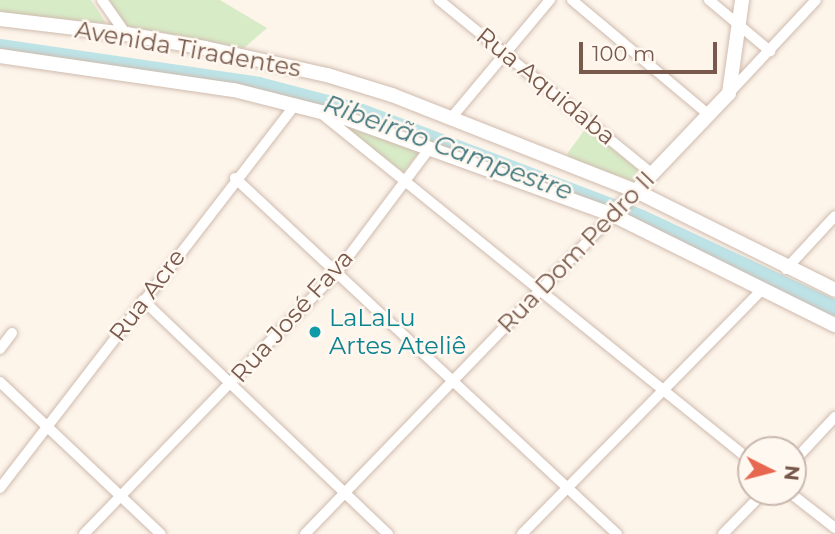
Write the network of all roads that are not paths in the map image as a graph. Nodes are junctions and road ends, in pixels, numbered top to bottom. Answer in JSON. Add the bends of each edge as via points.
{"nodes":[{"id":1,"x":102,"y":0,"type":"edge"},
{"id":2,"x":439,"y":0,"type":"edge"},
{"id":3,"x":550,"y":0,"type":"edge"},
{"id":4,"x":572,"y":0,"type":"edge"},
{"id":5,"x":709,"y":0,"type":"edge"},
{"id":6,"x":742,"y":0,"type":"edge"},
{"id":7,"x":816,"y":0,"type":"edge"},
{"id":8,"x":0,"y":19,"type":"edge"},
{"id":9,"x":738,"y":24,"type":"junction"},
{"id":10,"x":126,"y":34,"type":"junction"},
{"id":11,"x":769,"y":51,"type":"junction"},
{"id":12,"x":506,"y":53,"type":"junction"},
{"id":13,"x":0,"y":56,"type":"edge"},
{"id":14,"x":729,"y":93,"type":"junction"},
{"id":15,"x":296,"y":104,"type":"junction"},
{"id":16,"x":316,"y":110,"type":"junction"},
{"id":17,"x":708,"y":114,"type":"junction"},
{"id":18,"x":452,"y":117,"type":"junction"},
{"id":19,"x":429,"y":149,"type":"junction"},
{"id":20,"x":652,"y":174,"type":"junction"},
{"id":21,"x":235,"y":178,"type":"junction"},
{"id":22,"x":402,"y":182,"type":"junction"},
{"id":23,"x":632,"y":194,"type":"junction"},
{"id":24,"x":615,"y":213,"type":"junction"},
{"id":25,"x":835,"y":216,"type":"edge"},
{"id":26,"x":786,"y":269,"type":"junction"},
{"id":27,"x":336,"y":273,"type":"junction"},
{"id":28,"x":762,"y":290,"type":"junction"},
{"id":29,"x":835,"y":290,"type":"edge"},
{"id":30,"x":539,"y":292,"type":"junction"},
{"id":31,"x":143,"y":300,"type":"junction"},
{"id":32,"x":835,"y":325,"type":"edge"},
{"id":33,"x":12,"y":333,"type":"dead end"},
{"id":34,"x":0,"y":349,"type":"edge"},
{"id":35,"x":451,"y":380,"type":"junction"},
{"id":36,"x":0,"y":382,"type":"edge"},
{"id":37,"x":231,"y":385,"type":"junction"},
{"id":38,"x":663,"y":386,"type":"junction"},
{"id":39,"x":835,"y":416,"type":"edge"},
{"id":40,"x":47,"y":427,"type":"junction"},
{"id":41,"x":807,"y":447,"type":"edge"},
{"id":42,"x":737,"y":449,"type":"edge"},
{"id":43,"x":568,"y":486,"type":"junction"},
{"id":44,"x":0,"y":488,"type":"edge"},
{"id":45,"x":345,"y":492,"type":"junction"},
{"id":46,"x":121,"y":495,"type":"junction"},
{"id":47,"x":750,"y":506,"type":"edge"},
{"id":48,"x":807,"y":506,"type":"edge"},
{"id":49,"x":835,"y":528,"type":"edge"},
{"id":50,"x":84,"y":534,"type":"edge"},
{"id":51,"x":161,"y":534,"type":"edge"},
{"id":52,"x":305,"y":534,"type":"edge"},
{"id":53,"x":388,"y":534,"type":"edge"},
{"id":54,"x":522,"y":534,"type":"edge"},
{"id":55,"x":617,"y":534,"type":"edge"},
{"id":56,"x":723,"y":534,"type":"edge"}],
"edges":[{"from":1,"to":10,"type":"street"},
{"from":2,"to":12,"type":"street","name":"Rua Aquidaba"},
{"from":3,"to":12,"type":"street"},
{"from":4,"to":17,"type":"street"},
{"from":5,"to":9,"type":"street"},
{"from":6,"to":9,"type":"main road"},
{"from":7,"to":11,"type":"street","name":"Rua Dom Pedro II"},
{"from":8,"to":10,"type":"main road","name":"Avenida Tiradentes"},
{"from":9,"to":11,"type":"street"},
{"from":9,"to":14,"type":"main road"},
{"from":10,"to":18,"type":"main road","name":"Avenida Tiradentes","via":[[327,75]]},
{"from":11,"to":14,"type":"street","name":"Rua Dom Pedro II"},
{"from":12,"to":18,"type":"street"},
{"from":12,"to":20,"type":"street","name":"Rua Aquidaba"},
{"from":13,"to":15,"type":"main road","name":"Avenida Tiradentes","via":[[169,79]]},
{"from":14,"to":17,"type":"main road","name":"Rua Dom Pedro II"},
{"from":15,"to":16,"type":"main road","name":"Avenida Tiradentes"},
{"from":15,"to":21,"type":"street","name":"Rua Acre"},
{"from":16,"to":19,"type":"main road","name":"Avenida Tiradentes"},
{"from":16,"to":22,"type":"street"},
{"from":17,"to":20,"type":"main road","name":"Rua Dom Pedro II"},
{"from":18,"to":23,"type":"main road","name":"Avenida Tiradentes"},
{"from":19,"to":22,"type":"street","name":"Rua José Fava"},
{"from":19,"to":24,"type":"main road","name":"Avenida Tiradentes"},
{"from":20,"to":23,"type":"main road","name":"Rua Dom Pedro II"},
{"from":21,"to":27,"type":"street"},
{"from":21,"to":31,"type":"street","name":"Rua Acre"},
{"from":22,"to":27,"type":"street","name":"Rua José Fava"},
{"from":22,"to":30,"type":"street"},
{"from":23,"to":24,"type":"main road","name":"Rua Dom Pedro II"},
{"from":23,"to":26,"type":"main road","name":"Avenida Tiradentes"},
{"from":24,"to":28,"type":"main road","name":"Avenida Tiradentes"},
{"from":24,"to":30,"type":"street","name":"Rua Dom Pedro II"},
{"from":25,"to":26,"type":"street"},
{"from":26,"to":29,"type":"main road","name":"Avenida Tiradentes"},
{"from":27,"to":35,"type":"street"},
{"from":27,"to":37,"type":"street","name":"Rua José Fava"},
{"from":28,"to":32,"type":"main road","name":"Avenida Tiradentes"},
{"from":28,"to":38,"type":"street"},
{"from":30,"to":35,"type":"street","name":"Rua Dom Pedro II"},
{"from":30,"to":38,"type":"street"},
{"from":31,"to":37,"type":"street"},
{"from":31,"to":40,"type":"street","name":"Rua Acre"},
{"from":33,"to":34,"type":"street"},
{"from":35,"to":43,"type":"street"},
{"from":35,"to":45,"type":"street","name":"Rua Dom Pedro II"},
{"from":36,"to":40,"type":"street"},
{"from":37,"to":45,"type":"street"},
{"from":37,"to":46,"type":"street","name":"Rua José Fava"},
{"from":38,"to":42,"type":"street"},
{"from":38,"to":43,"type":"street"},
{"from":39,"to":41,"type":"street"},
{"from":40,"to":44,"type":"street","name":"Rua Acre"},
{"from":40,"to":46,"type":"street"},
{"from":43,"to":54,"type":"street"},
{"from":43,"to":55,"type":"street"},
{"from":45,"to":52,"type":"street","name":"Rua Dom Pedro II"},
{"from":45,"to":53,"type":"street"},
{"from":46,"to":50,"type":"street","name":"Rua José Fava"},
{"from":46,"to":51,"type":"street"},
{"from":47,"to":56,"type":"street"},
{"from":48,"to":49,"type":"street"}]}
